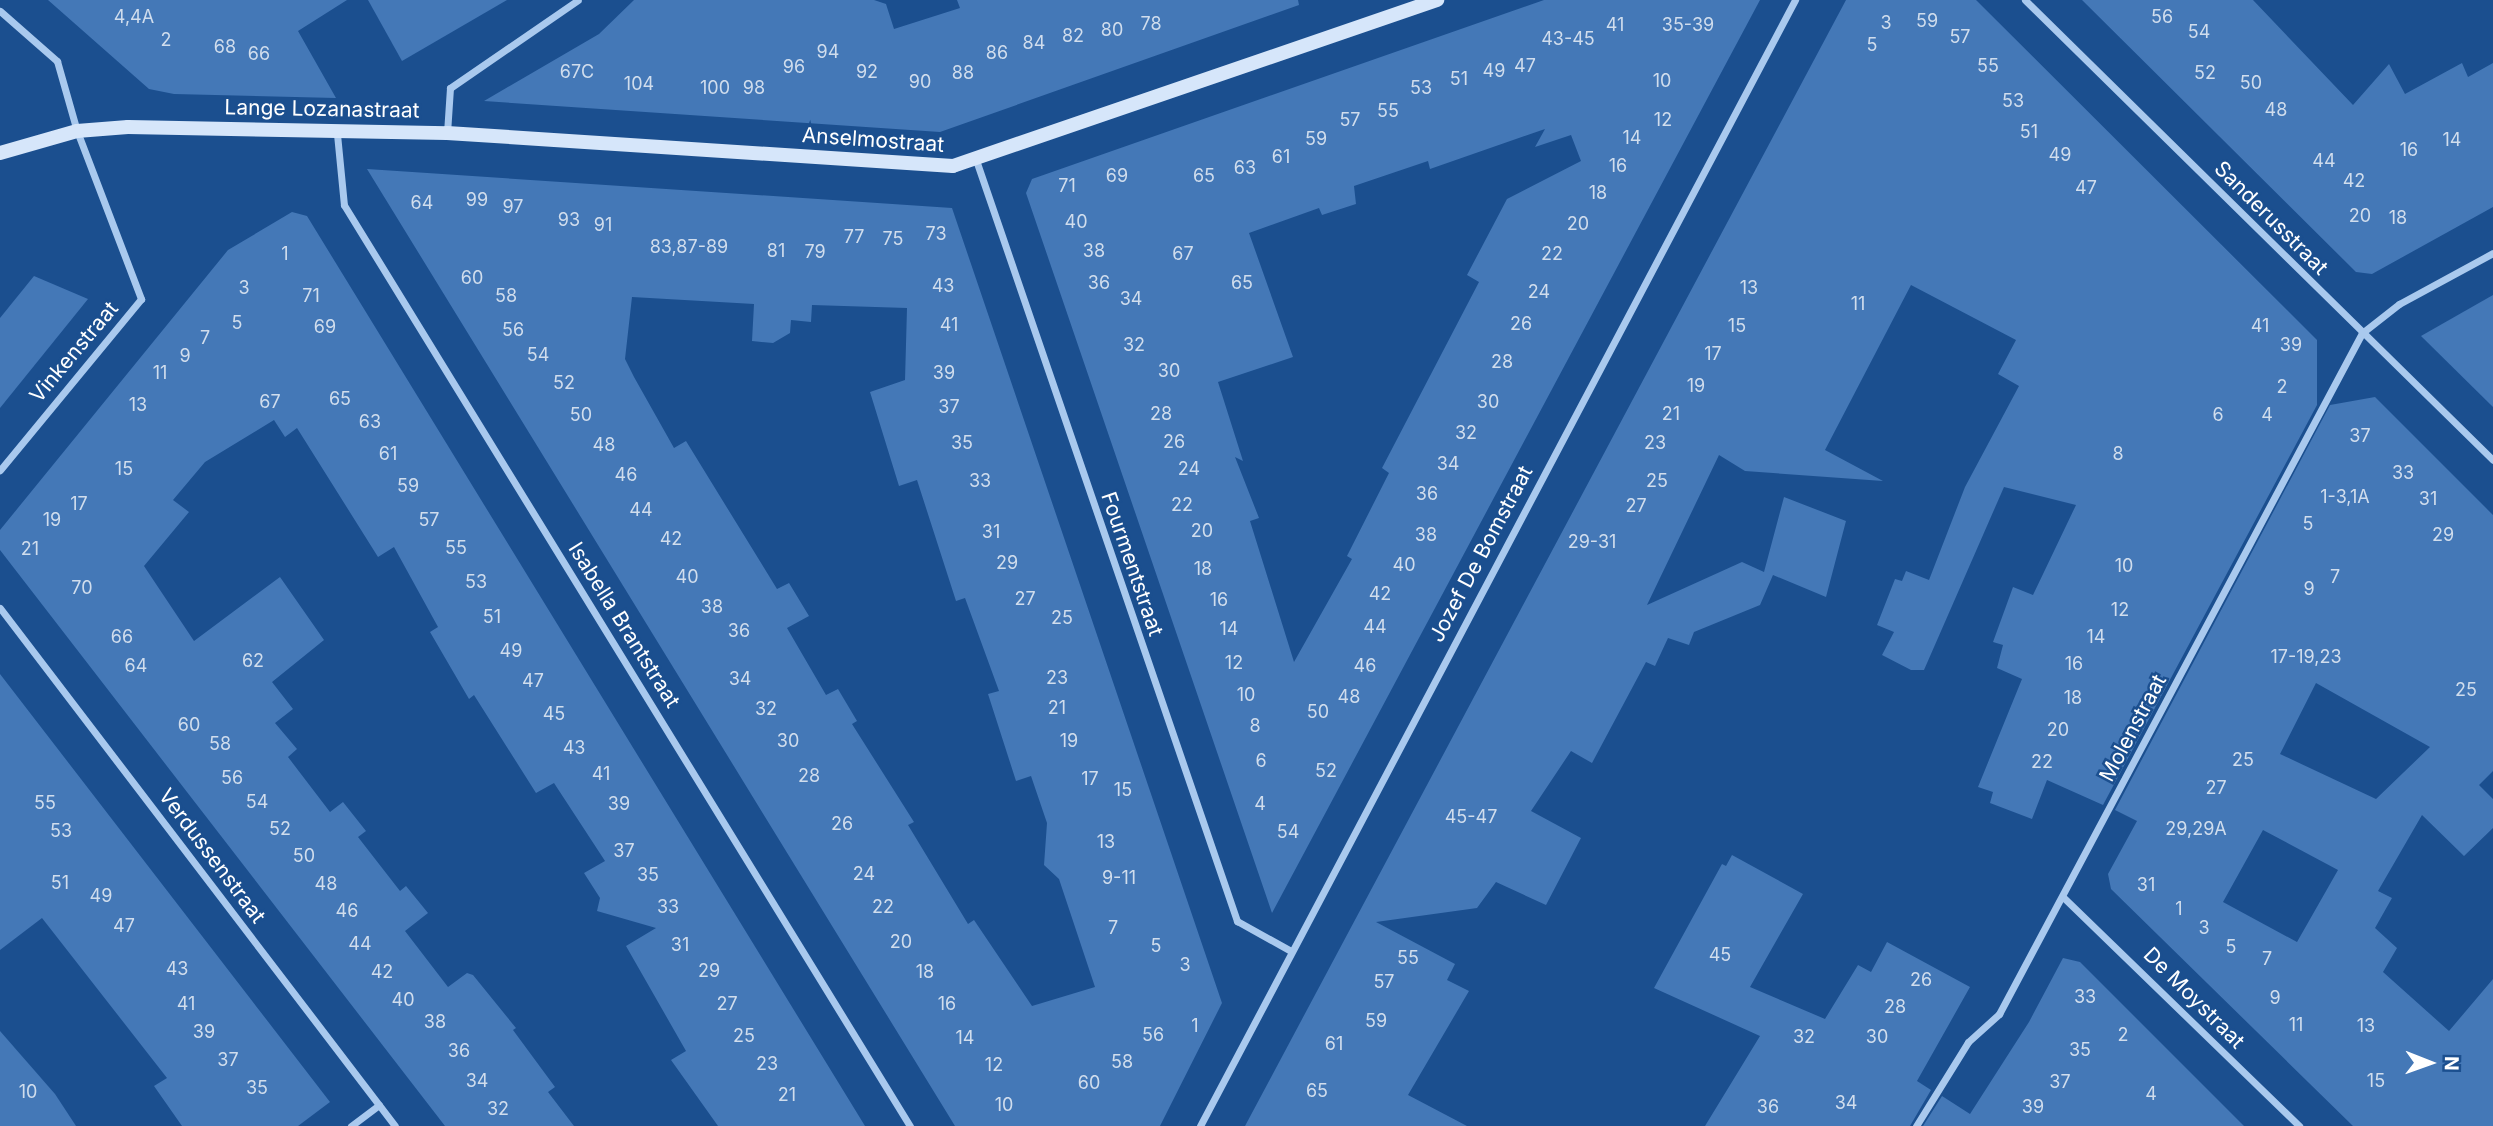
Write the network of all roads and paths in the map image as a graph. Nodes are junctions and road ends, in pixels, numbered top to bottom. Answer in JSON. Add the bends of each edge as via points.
{"nodes":[{"id":1,"x":578,"y":0,"type":"edge"},
{"id":2,"x":1437,"y":0,"type":"edge"},
{"id":3,"x":1795,"y":0,"type":"edge"},
{"id":4,"x":2025,"y":0,"type":"edge"},
{"id":5,"x":0,"y":11,"type":"edge"},
{"id":6,"x":77,"y":131,"type":"junction"},
{"id":7,"x":447,"y":132,"type":"junction"},
{"id":8,"x":337,"y":134,"type":"junction"},
{"id":9,"x":0,"y":153,"type":"edge"},
{"id":10,"x":976,"y":160,"type":"junction"},
{"id":11,"x":2493,"y":253,"type":"edge"},
{"id":12,"x":2362,"y":333,"type":"junction"},
{"id":13,"x":2493,"y":460,"type":"edge"},
{"id":14,"x":0,"y":470,"type":"edge"},
{"id":15,"x":0,"y":608,"type":"edge"},
{"id":16,"x":2063,"y":897,"type":"junction"},
{"id":17,"x":1290,"y":951,"type":"junction"},
{"id":18,"x":379,"y":1105,"type":"junction"},
{"id":19,"x":351,"y":1126,"type":"edge"},
{"id":20,"x":395,"y":1126,"type":"edge"},
{"id":21,"x":910,"y":1126,"type":"edge"},
{"id":22,"x":1200,"y":1126,"type":"edge"},
{"id":23,"x":1916,"y":1126,"type":"edge"},
{"id":24,"x":2299,"y":1126,"type":"edge"}],
"edges":[{"from":1,"to":7,"type":"street","name":"Lange Lozanastraat","via":[[450,88]]},
{"from":2,"to":10,"type":"street","name":"Anselmostraat"},
{"from":3,"to":17,"type":"street","name":"Jozef De Bomstraat"},
{"from":4,"to":12,"type":"street","name":"Sanderusstraat"},
{"from":5,"to":6,"type":"street","via":[[57,61]]},
{"from":6,"to":8,"type":"street","name":"Lange Lozanastraat","via":[[128,127]]},
{"from":6,"to":9,"type":"street","name":"Lange Lozanastraat"},
{"from":6,"to":14,"type":"street","name":"Vinkenstraat","via":[[141,299]]},
{"from":7,"to":8,"type":"street","name":"Lange Lozanastraat"},
{"from":7,"to":10,"type":"street","name":"Anselmostraat","via":[[953,166]]},
{"from":8,"to":21,"type":"street","name":"Isabella Brantstraat","via":[[344,205]]},
{"from":10,"to":17,"type":"street","name":"Fourmentstraat","via":[[1237,921]]},
{"from":11,"to":12,"type":"street","via":[[2399,304]]},
{"from":12,"to":13,"type":"street","name":"Sanderusstraat"},
{"from":12,"to":16,"type":"street","name":"Molenstraat"},
{"from":15,"to":18,"type":"street","name":"Verdussenstraat"},
{"from":16,"to":23,"type":"street","name":"Molenstraat","via":[[1999,1014],[1968,1042]]},
{"from":16,"to":24,"type":"street","name":"De Moystraat"},
{"from":17,"to":22,"type":"street","name":"Jozef De Bomstraat"},
{"from":18,"to":19,"type":"street"},
{"from":18,"to":20,"type":"street","name":"Verdussenstraat"}]}
